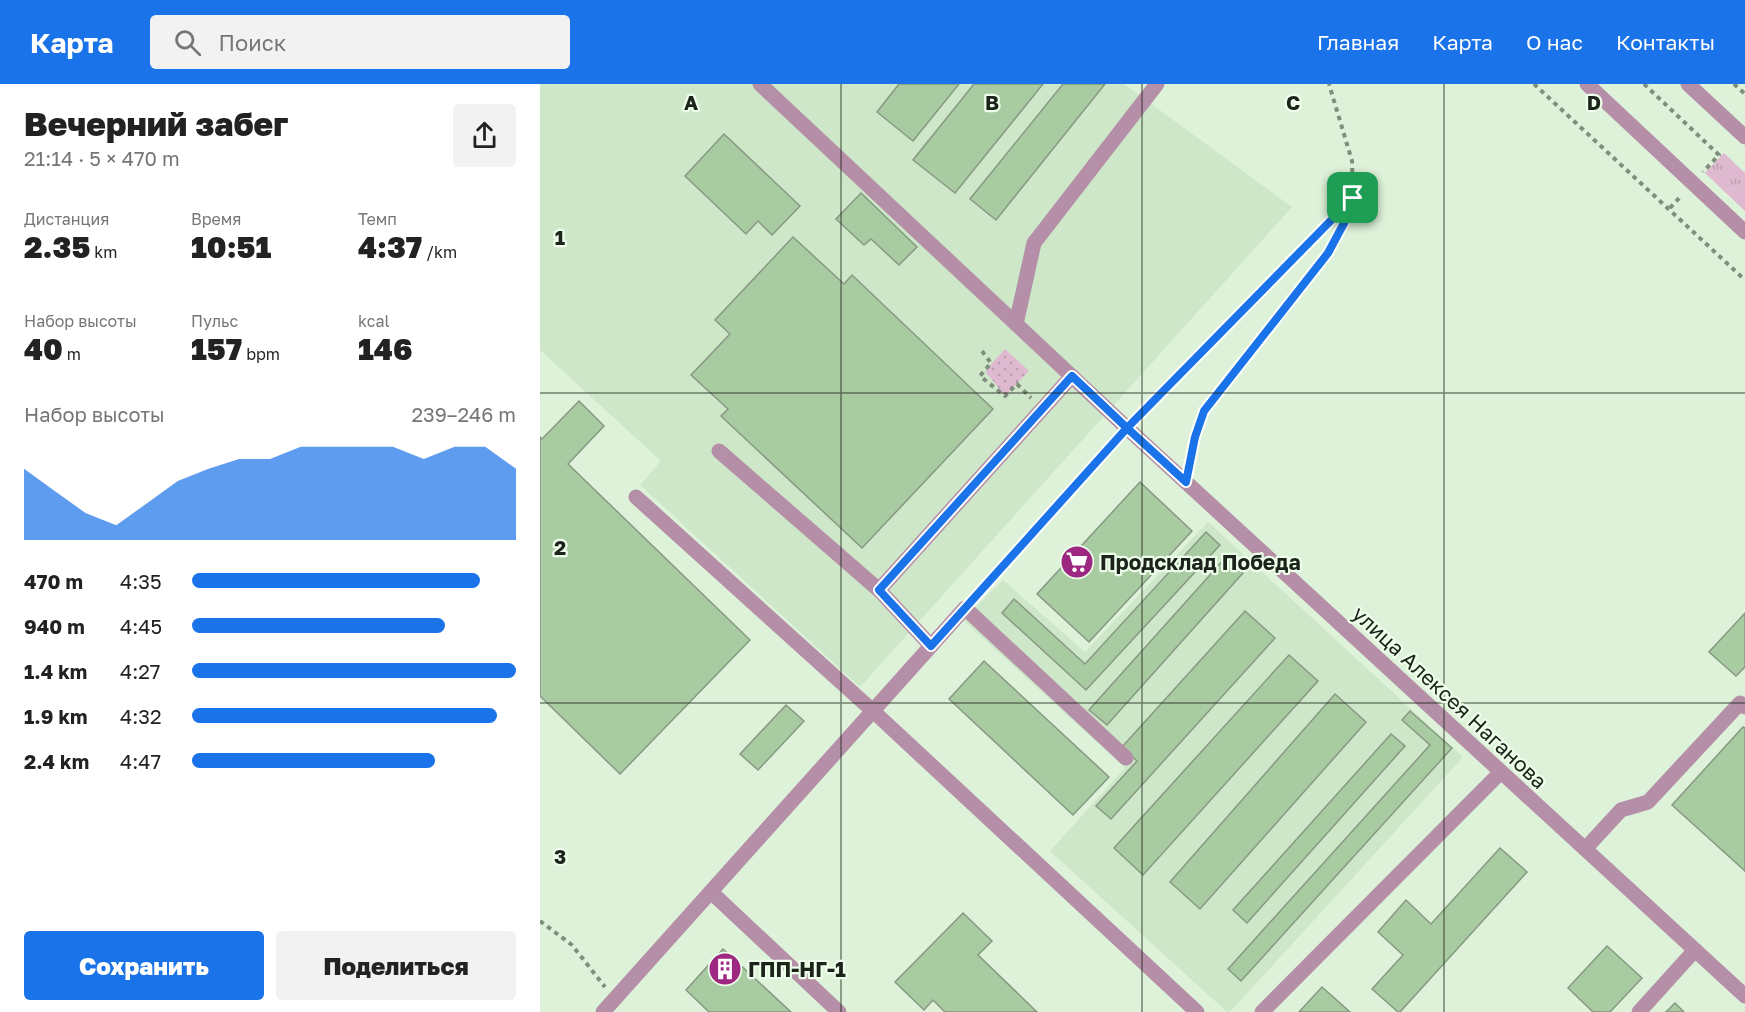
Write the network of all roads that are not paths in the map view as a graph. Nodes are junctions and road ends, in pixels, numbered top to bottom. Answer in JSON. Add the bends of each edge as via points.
{"nodes":[{"id":1,"x":760,"y":84,"type":"edge"},
{"id":2,"x":1157,"y":84,"type":"edge"},
{"id":3,"x":1587,"y":84,"type":"edge"},
{"id":4,"x":1688,"y":84,"type":"edge"},
{"id":5,"x":1745,"y":137,"type":"edge"},
{"id":6,"x":1745,"y":232,"type":"edge"},
{"id":7,"x":1016,"y":324,"type":"junction"},
{"id":8,"x":1072,"y":376,"type":"junction"},
{"id":9,"x":719,"y":452,"type":"dead end"},
{"id":10,"x":636,"y":497,"type":"dead end"},
{"id":11,"x":879,"y":590,"type":"junction"},
{"id":12,"x":931,"y":646,"type":"junction"},
{"id":13,"x":1745,"y":707,"type":"edge"},
{"id":14,"x":873,"y":711,"type":"junction"},
{"id":15,"x":1126,"y":758,"type":"dead end"},
{"id":16,"x":1501,"y":772,"type":"junction"},
{"id":17,"x":1584,"y":849,"type":"junction"},
{"id":18,"x":711,"y":892,"type":"junction"},
{"id":19,"x":1695,"y":950,"type":"junction"},
{"id":20,"x":1743,"y":991,"type":"edge"},
{"id":21,"x":603,"y":1012,"type":"edge"},
{"id":22,"x":839,"y":1012,"type":"edge"},
{"id":23,"x":1197,"y":1012,"type":"edge"},
{"id":24,"x":1262,"y":1012,"type":"edge"},
{"id":25,"x":1639,"y":1012,"type":"edge"}],
"edges":[{"from":1,"to":7,"type":"street","name":"улица Алексея Наганова"},
{"from":2,"to":7,"type":"street","via":[[1034,243]]},
{"from":3,"to":6,"type":"street"},
{"from":4,"to":5,"type":"street"},
{"from":7,"to":8,"type":"street","name":"улица Алексея Наганова"},
{"from":8,"to":11,"type":"street"},
{"from":8,"to":16,"type":"street","name":"улица Алексея Наганова"},
{"from":9,"to":11,"type":"street"},
{"from":10,"to":14,"type":"street"},
{"from":11,"to":12,"type":"street"},
{"from":12,"to":14,"type":"street"},
{"from":12,"to":15,"type":"street","via":[[965,608]]},
{"from":13,"to":17,"type":"street","via":[[1740,703],[1648,802],[1621,810]]},
{"from":14,"to":18,"type":"street"},
{"from":14,"to":23,"type":"street"},
{"from":16,"to":17,"type":"street","name":"улица Алексея Наганова"},
{"from":16,"to":24,"type":"street"},
{"from":17,"to":19,"type":"street","name":"улица Алексея Наганова"},
{"from":18,"to":21,"type":"street"},
{"from":18,"to":22,"type":"street"},
{"from":19,"to":20,"type":"street","name":"улица Алексея Наганова"},
{"from":19,"to":25,"type":"street"}]}
